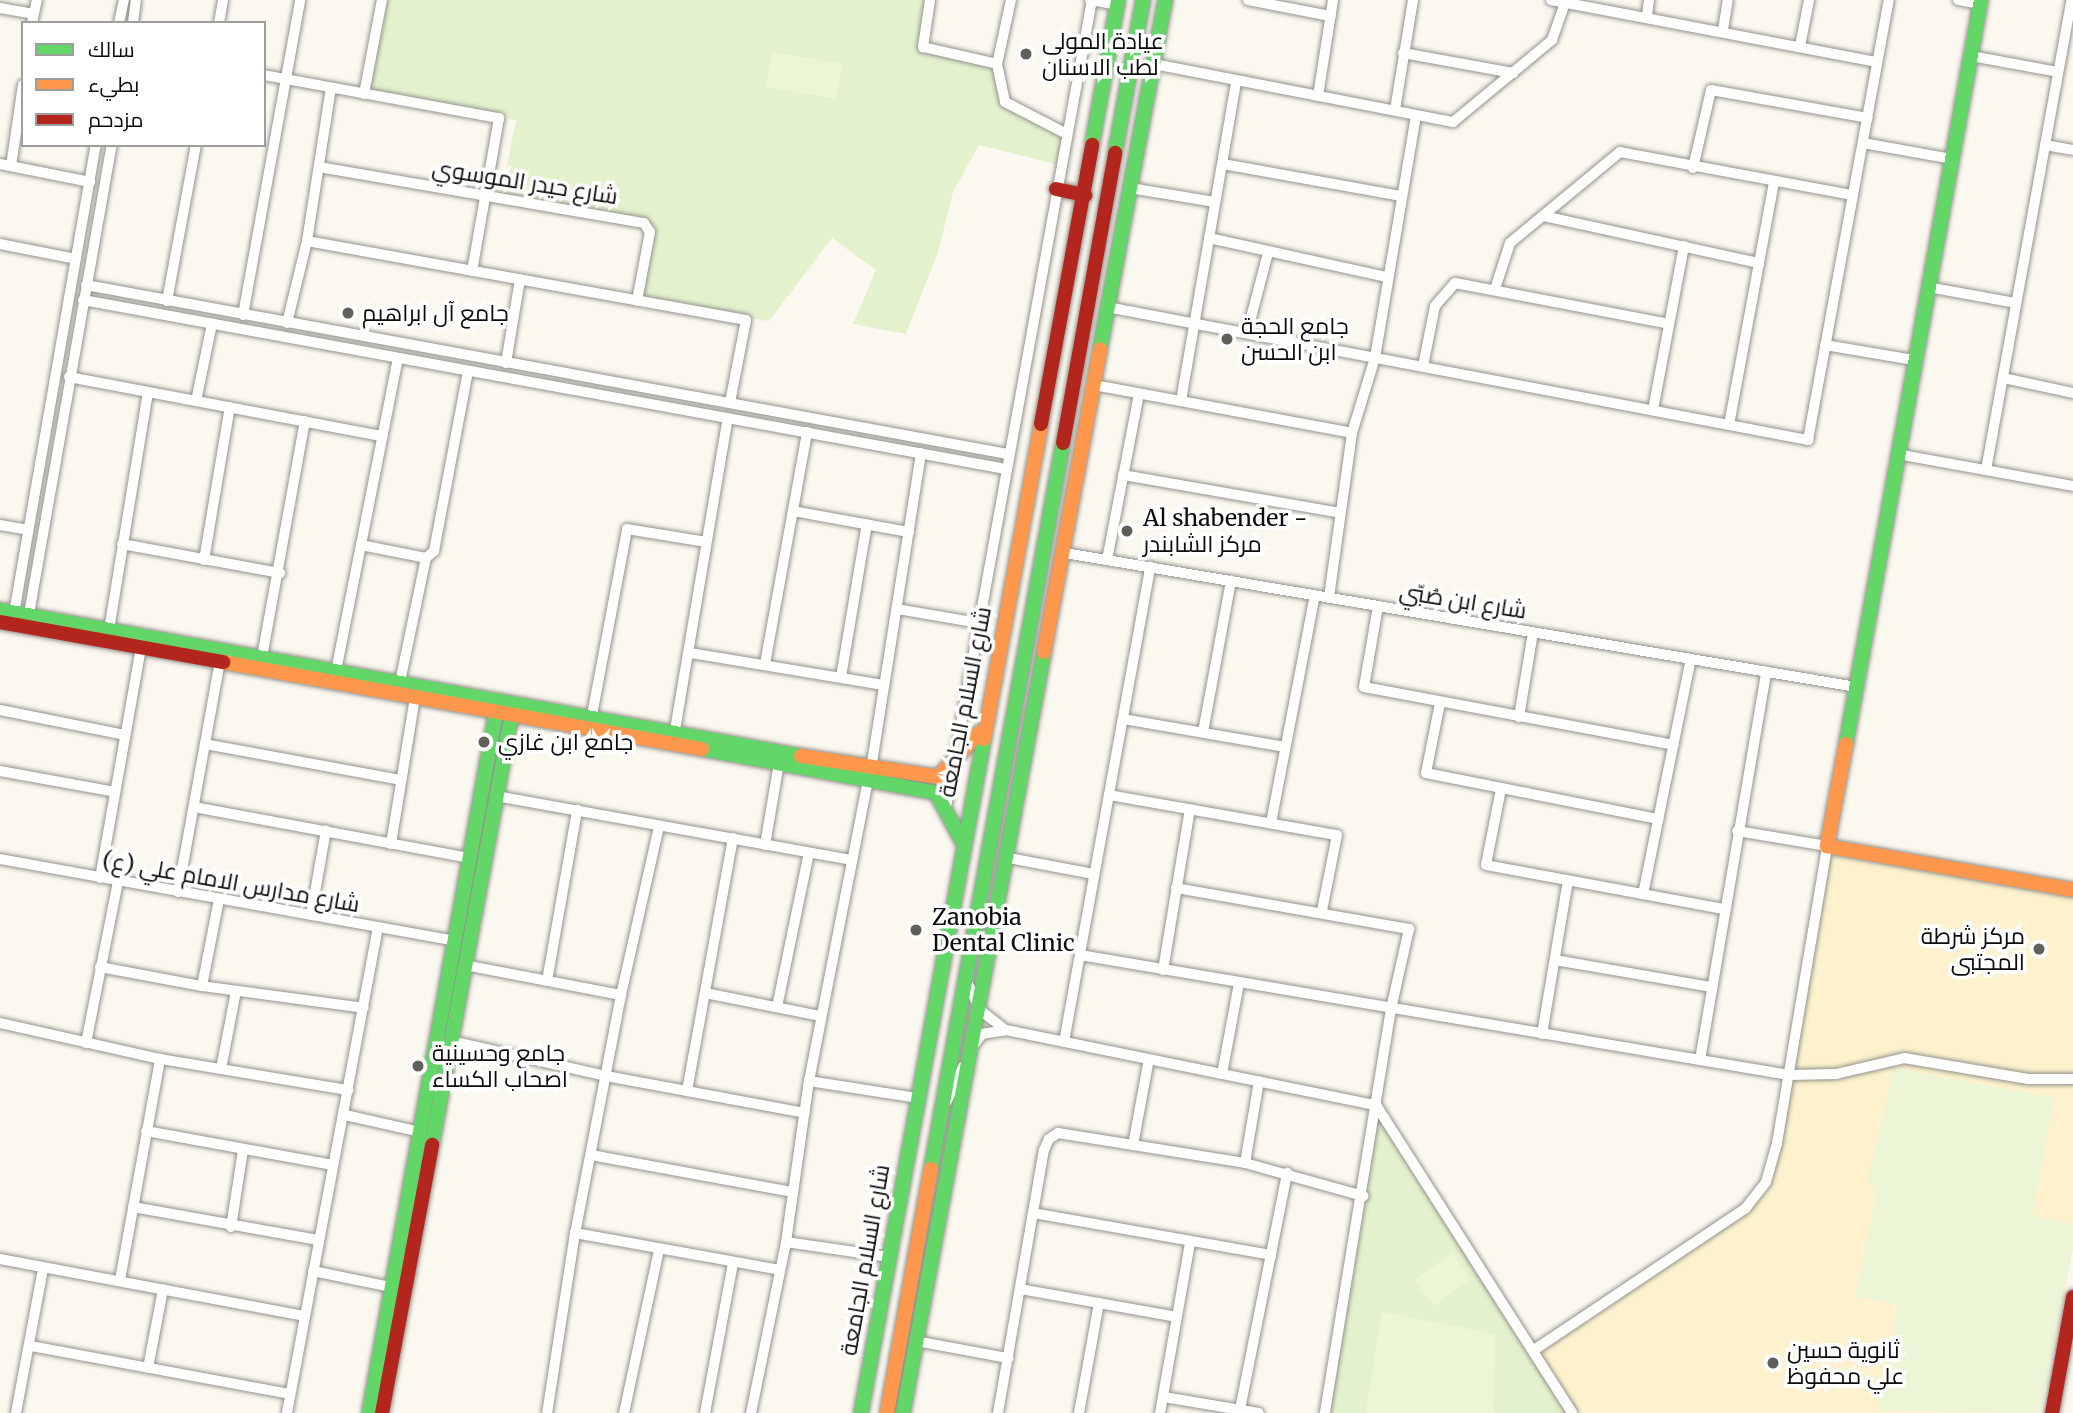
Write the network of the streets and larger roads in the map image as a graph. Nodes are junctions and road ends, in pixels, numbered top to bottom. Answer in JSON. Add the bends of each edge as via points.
{"nodes":[{"id":1,"x":37,"y":0,"type":"edge"},
{"id":2,"x":124,"y":0,"type":"edge"},
{"id":3,"x":136,"y":0,"type":"edge"},
{"id":4,"x":223,"y":0,"type":"edge"},
{"id":5,"x":300,"y":0,"type":"edge"},
{"id":6,"x":382,"y":0,"type":"edge"},
{"id":7,"x":930,"y":0,"type":"edge"},
{"id":8,"x":1011,"y":0,"type":"edge"},
{"id":9,"x":1091,"y":0,"type":"edge"},
{"id":10,"x":1143,"y":0,"type":"edge"},
{"id":11,"x":1165,"y":0,"type":"edge"},
{"id":12,"x":1250,"y":0,"type":"edge"},
{"id":13,"x":1333,"y":0,"type":"edge"},
{"id":14,"x":1413,"y":0,"type":"edge"},
{"id":15,"x":1551,"y":0,"type":"edge"},
{"id":16,"x":1649,"y":0,"type":"edge"},
{"id":17,"x":1728,"y":0,"type":"edge"},
{"id":18,"x":1809,"y":0,"type":"edge"},
{"id":19,"x":1889,"y":0,"type":"edge"},
{"id":20,"x":1958,"y":0,"type":"edge"},
{"id":21,"x":1566,"y":1,"type":"edge"},
{"id":22,"x":1118,"y":2,"type":"edge"},
{"id":23,"x":1981,"y":2,"type":"edge"},
{"id":24,"x":2071,"y":7,"type":"edge"},
{"id":25,"x":0,"y":8,"type":"edge"},
{"id":26,"x":1330,"y":16,"type":"junction"},
{"id":27,"x":1647,"y":16,"type":"junction"},
{"id":28,"x":33,"y":18,"type":"edge"},
{"id":29,"x":119,"y":21,"type":"edge"},
{"id":30,"x":133,"y":21,"type":"edge"},
{"id":31,"x":219,"y":21,"type":"edge"},
{"id":32,"x":1723,"y":30,"type":"junction"},
{"id":33,"x":1800,"y":46,"type":"junction"},
{"id":34,"x":1404,"y":53,"type":"junction"},
{"id":35,"x":1971,"y":56,"type":"junction"},
{"id":36,"x":1877,"y":62,"type":"junction"},
{"id":37,"x":996,"y":64,"type":"junction"},
{"id":38,"x":1154,"y":64,"type":"junction"},
{"id":39,"x":2058,"y":72,"type":"junction"},
{"id":40,"x":1513,"y":73,"type":"junction"},
{"id":41,"x":266,"y":75,"type":"edge"},
{"id":42,"x":283,"y":78,"type":"junction"},
{"id":43,"x":1236,"y":81,"type":"junction"},
{"id":44,"x":331,"y":88,"type":"junction"},
{"id":45,"x":21,"y":94,"type":"edge"},
{"id":46,"x":364,"y":94,"type":"junction"},
{"id":47,"x":1318,"y":96,"type":"junction"},
{"id":48,"x":1395,"y":110,"type":"junction"},
{"id":49,"x":1416,"y":116,"type":"junction"},
{"id":50,"x":1868,"y":118,"type":"junction"},
{"id":51,"x":1065,"y":133,"type":"junction"},
{"id":52,"x":1863,"y":143,"type":"junction"},
{"id":53,"x":2045,"y":145,"type":"junction"},
{"id":54,"x":96,"y":147,"type":"edge"},
{"id":55,"x":112,"y":147,"type":"edge"},
{"id":56,"x":196,"y":147,"type":"edge"},
{"id":57,"x":2073,"y":150,"type":"edge"},
{"id":58,"x":1952,"y":159,"type":"junction"},
{"id":59,"x":1223,"y":164,"type":"junction"},
{"id":60,"x":5,"y":165,"type":"edge"},
{"id":61,"x":319,"y":167,"type":"junction"},
{"id":62,"x":1693,"y":168,"type":"junction"},
{"id":63,"x":90,"y":182,"type":"junction"},
{"id":64,"x":1774,"y":183,"type":"junction"},
{"id":65,"x":1130,"y":188,"type":"junction"},
{"id":66,"x":1056,"y":189,"type":"junction"},
{"id":67,"x":1085,"y":195,"type":"junction"},
{"id":68,"x":1853,"y":195,"type":"junction"},
{"id":69,"x":485,"y":196,"type":"junction"},
{"id":70,"x":1400,"y":196,"type":"junction"},
{"id":71,"x":1215,"y":202,"type":"junction"},
{"id":72,"x":1543,"y":216,"type":"junction"},
{"id":73,"x":1104,"y":235,"type":"junction"},
{"id":74,"x":1120,"y":238,"type":"junction"},
{"id":75,"x":1209,"y":238,"type":"junction"},
{"id":76,"x":307,"y":240,"type":"junction"},
{"id":77,"x":0,"y":244,"type":"edge"},
{"id":78,"x":1684,"y":246,"type":"junction"},
{"id":79,"x":1268,"y":253,"type":"junction"},
{"id":80,"x":76,"y":259,"type":"junction"},
{"id":81,"x":1759,"y":263,"type":"junction"},
{"id":82,"x":471,"y":271,"type":"junction"},
{"id":83,"x":1386,"y":277,"type":"junction"},
{"id":84,"x":520,"y":279,"type":"junction"},
{"id":85,"x":86,"y":285,"type":"junction"},
{"id":86,"x":1928,"y":287,"type":"junction"},
{"id":87,"x":1494,"y":289,"type":"junction"},
{"id":88,"x":83,"y":300,"type":"junction"},
{"id":89,"x":167,"y":300,"type":"junction"},
{"id":90,"x":638,"y":301,"type":"junction"},
{"id":91,"x":2016,"y":303,"type":"junction"},
{"id":92,"x":1107,"y":307,"type":"junction"},
{"id":93,"x":243,"y":315,"type":"junction"},
{"id":94,"x":287,"y":323,"type":"junction"},
{"id":95,"x":1194,"y":323,"type":"junction"},
{"id":96,"x":212,"y":324,"type":"junction"},
{"id":97,"x":1669,"y":324,"type":"junction"},
{"id":98,"x":1247,"y":333,"type":"junction"},
{"id":99,"x":1825,"y":345,"type":"junction"},
{"id":100,"x":398,"y":358,"type":"junction"},
{"id":101,"x":1375,"y":358,"type":"junction"},
{"id":102,"x":1914,"y":360,"type":"junction"},
{"id":103,"x":506,"y":363,"type":"junction"},
{"id":104,"x":1423,"y":366,"type":"junction"},
{"id":105,"x":543,"y":369,"type":"junction"},
{"id":106,"x":468,"y":371,"type":"junction"},
{"id":107,"x":69,"y":377,"type":"junction"},
{"id":108,"x":2003,"y":378,"type":"junction"},
{"id":109,"x":539,"y":384,"type":"junction"},
{"id":110,"x":1094,"y":385,"type":"junction"},
{"id":111,"x":148,"y":392,"type":"junction"},
{"id":112,"x":2073,"y":393,"type":"edge"},
{"id":113,"x":1139,"y":394,"type":"junction"},
{"id":114,"x":196,"y":401,"type":"junction"},
{"id":115,"x":1181,"y":401,"type":"junction"},
{"id":116,"x":730,"y":402,"type":"junction"},
{"id":117,"x":230,"y":407,"type":"junction"},
{"id":118,"x":1653,"y":410,"type":"junction"},
{"id":119,"x":728,"y":418,"type":"junction"},
{"id":120,"x":305,"y":421,"type":"junction"},
{"id":121,"x":1730,"y":425,"type":"junction"},
{"id":122,"x":807,"y":432,"type":"junction"},
{"id":123,"x":1352,"y":433,"type":"junction"},
{"id":124,"x":382,"y":436,"type":"junction"},
{"id":125,"x":921,"y":453,"type":"junction"},
{"id":126,"x":1008,"y":454,"type":"junction"},
{"id":127,"x":1897,"y":454,"type":"junction"},
{"id":128,"x":1006,"y":469,"type":"junction"},
{"id":129,"x":1986,"y":470,"type":"junction"},
{"id":130,"x":1123,"y":475,"type":"junction"},
{"id":131,"x":2073,"y":486,"type":"edge"},
{"id":132,"x":1030,"y":488,"type":"junction"},
{"id":133,"x":1057,"y":494,"type":"junction"},
{"id":134,"x":793,"y":511,"type":"junction"},
{"id":135,"x":1340,"y":513,"type":"junction"},
{"id":136,"x":867,"y":524,"type":"junction"},
{"id":137,"x":1023,"y":524,"type":"junction"},
{"id":138,"x":0,"y":525,"type":"edge"},
{"id":139,"x":1049,"y":529,"type":"junction"},
{"id":140,"x":27,"y":530,"type":"junction"},
{"id":141,"x":909,"y":532,"type":"junction"},
{"id":142,"x":706,"y":542,"type":"junction"},
{"id":143,"x":122,"y":544,"type":"junction"},
{"id":144,"x":361,"y":545,"type":"junction"},
{"id":145,"x":1065,"y":553,"type":"junction"},
{"id":146,"x":426,"y":558,"type":"junction"},
{"id":147,"x":204,"y":560,"type":"junction"},
{"id":148,"x":1107,"y":560,"type":"junction"},
{"id":149,"x":1150,"y":567,"type":"junction"},
{"id":150,"x":280,"y":573,"type":"junction"},
{"id":151,"x":1231,"y":581,"type":"junction"},
{"id":152,"x":1315,"y":595,"type":"junction"},
{"id":153,"x":1329,"y":597,"type":"junction"},
{"id":154,"x":1378,"y":606,"type":"junction"},
{"id":155,"x":897,"y":608,"type":"junction"},
{"id":156,"x":14,"y":612,"type":"edge"},
{"id":157,"x":0,"y":622,"type":"edge"},
{"id":158,"x":979,"y":623,"type":"junction"},
{"id":159,"x":109,"y":630,"type":"junction"},
{"id":160,"x":1533,"y":632,"type":"junction"},
{"id":161,"x":141,"y":648,"type":"junction"},
{"id":162,"x":690,"y":653,"type":"junction"},
{"id":163,"x":262,"y":657,"type":"junction"},
{"id":164,"x":1691,"y":659,"type":"junction"},
{"id":165,"x":220,"y":662,"type":"junction"},
{"id":166,"x":765,"y":664,"type":"junction"},
{"id":167,"x":336,"y":671,"type":"junction"},
{"id":168,"x":1766,"y":672,"type":"junction"},
{"id":169,"x":841,"y":677,"type":"junction"},
{"id":170,"x":400,"y":682,"type":"junction"},
{"id":171,"x":884,"y":685,"type":"junction"},
{"id":172,"x":1856,"y":687,"type":"junction"},
{"id":173,"x":438,"y":696,"type":"junction"},
{"id":174,"x":415,"y":697,"type":"junction"},
{"id":175,"x":1440,"y":704,"type":"junction"},
{"id":176,"x":0,"y":710,"type":"edge"},
{"id":177,"x":496,"y":712,"type":"junction"},
{"id":178,"x":512,"y":714,"type":"junction"},
{"id":179,"x":592,"y":715,"type":"junction"},
{"id":180,"x":1519,"y":717,"type":"junction"},
{"id":181,"x":1123,"y":719,"type":"junction"},
{"id":182,"x":984,"y":726,"type":"junction"},
{"id":183,"x":675,"y":730,"type":"junction"},
{"id":184,"x":1203,"y":732,"type":"junction"},
{"id":185,"x":125,"y":735,"type":"junction"},
{"id":186,"x":205,"y":744,"type":"junction"},
{"id":187,"x":1674,"y":745,"type":"junction"},
{"id":188,"x":1285,"y":747,"type":"junction"},
{"id":189,"x":779,"y":763,"type":"junction"},
{"id":190,"x":954,"y":764,"type":"junction"},
{"id":191,"x":0,"y":771,"type":"edge"},
{"id":192,"x":870,"y":775,"type":"junction"},
{"id":193,"x":938,"y":777,"type":"junction"},
{"id":194,"x":401,"y":779,"type":"junction"},
{"id":195,"x":1002,"y":787,"type":"junction"},
{"id":196,"x":1501,"y":789,"type":"junction"},
{"id":197,"x":1021,"y":790,"type":"junction"},
{"id":198,"x":115,"y":792,"type":"junction"},
{"id":199,"x":936,"y":793,"type":"junction"},
{"id":200,"x":1109,"y":795,"type":"junction"},
{"id":201,"x":496,"y":796,"type":"junction"},
{"id":202,"x":194,"y":807,"type":"junction"},
{"id":203,"x":946,"y":807,"type":"junction"},
{"id":204,"x":1190,"y":809,"type":"junction"},
{"id":205,"x":577,"y":810,"type":"junction"},
{"id":206,"x":1659,"y":819,"type":"junction"},
{"id":207,"x":1270,"y":823,"type":"junction"},
{"id":208,"x":659,"y":826,"type":"junction"},
{"id":209,"x":326,"y":830,"type":"junction"},
{"id":210,"x":1737,"y":831,"type":"junction"},
{"id":211,"x":733,"y":838,"type":"junction"},
{"id":212,"x":962,"y":841,"type":"junction"},
{"id":213,"x":391,"y":844,"type":"junction"},
{"id":214,"x":765,"y":845,"type":"junction"},
{"id":215,"x":1828,"y":846,"type":"junction"},
{"id":216,"x":809,"y":852,"type":"junction"},
{"id":217,"x":470,"y":858,"type":"junction"},
{"id":218,"x":1009,"y":858,"type":"junction"},
{"id":219,"x":0,"y":859,"type":"edge"},
{"id":220,"x":852,"y":860,"type":"junction"},
{"id":221,"x":1094,"y":874,"type":"junction"},
{"id":222,"x":100,"y":878,"type":"junction"},
{"id":223,"x":118,"y":881,"type":"junction"},
{"id":224,"x":1568,"y":881,"type":"junction"},
{"id":225,"x":1177,"y":888,"type":"junction"},
{"id":226,"x":2073,"y":890,"type":"edge"},
{"id":227,"x":178,"y":892,"type":"junction"},
{"id":228,"x":1643,"y":894,"type":"junction"},
{"id":229,"x":219,"y":899,"type":"junction"},
{"id":230,"x":1724,"y":909,"type":"junction"},
{"id":231,"x":1322,"y":911,"type":"junction"},
{"id":232,"x":311,"y":915,"type":"junction"},
{"id":233,"x":378,"y":927,"type":"junction"},
{"id":234,"x":455,"y":941,"type":"junction"},
{"id":235,"x":1080,"y":954,"type":"junction"},
{"id":236,"x":1555,"y":960,"type":"junction"},
{"id":237,"x":465,"y":965,"type":"junction"},
{"id":238,"x":100,"y":967,"type":"junction"},
{"id":239,"x":1163,"y":970,"type":"junction"},
{"id":240,"x":967,"y":979,"type":"junction"},
{"id":241,"x":547,"y":981,"type":"junction"},
{"id":242,"x":1239,"y":983,"type":"junction"},
{"id":243,"x":202,"y":986,"type":"junction"},
{"id":244,"x":1712,"y":987,"type":"junction"},
{"id":245,"x":236,"y":991,"type":"junction"},
{"id":246,"x":705,"y":993,"type":"junction"},
{"id":247,"x":621,"y":995,"type":"junction"},
{"id":248,"x":778,"y":1007,"type":"junction"},
{"id":249,"x":364,"y":1008,"type":"junction"},
{"id":250,"x":1391,"y":1009,"type":"junction"},
{"id":251,"x":980,"y":1010,"type":"junction"},
{"id":252,"x":820,"y":1016,"type":"junction"},
{"id":253,"x":0,"y":1023,"type":"edge"},
{"id":254,"x":1006,"y":1030,"type":"junction"},
{"id":255,"x":1542,"y":1034,"type":"junction"},
{"id":256,"x":451,"y":1041,"type":"junction"},
{"id":257,"x":1064,"y":1042,"type":"junction"},
{"id":258,"x":86,"y":1043,"type":"junction"},
{"id":259,"x":973,"y":1045,"type":"junction"},
{"id":260,"x":160,"y":1059,"type":"junction"},
{"id":261,"x":1149,"y":1059,"type":"junction"},
{"id":262,"x":1700,"y":1060,"type":"junction"},
{"id":263,"x":221,"y":1069,"type":"junction"},
{"id":264,"x":1222,"y":1074,"type":"junction"},
{"id":265,"x":1789,"y":1074,"type":"junction"},
{"id":266,"x":606,"y":1076,"type":"junction"},
{"id":267,"x":2073,"y":1079,"type":"edge"},
{"id":268,"x":809,"y":1081,"type":"junction"},
{"id":269,"x":1259,"y":1081,"type":"junction"},
{"id":270,"x":348,"y":1090,"type":"junction"},
{"id":271,"x":687,"y":1091,"type":"junction"},
{"id":272,"x":917,"y":1098,"type":"junction"},
{"id":273,"x":1376,"y":1105,"type":"junction"},
{"id":274,"x":943,"y":1111,"type":"junction"},
{"id":275,"x":805,"y":1113,"type":"junction"},
{"id":276,"x":345,"y":1115,"type":"junction"},
{"id":277,"x":146,"y":1131,"type":"junction"},
{"id":278,"x":421,"y":1132,"type":"junction"},
{"id":279,"x":1133,"y":1145,"type":"junction"},
{"id":280,"x":243,"y":1150,"type":"junction"},
{"id":281,"x":591,"y":1155,"type":"junction"},
{"id":282,"x":1245,"y":1163,"type":"junction"},
{"id":283,"x":333,"y":1165,"type":"junction"},
{"id":284,"x":1287,"y":1173,"type":"junction"},
{"id":285,"x":792,"y":1192,"type":"junction"},
{"id":286,"x":1363,"y":1196,"type":"junction"},
{"id":287,"x":133,"y":1207,"type":"junction"},
{"id":288,"x":898,"y":1208,"type":"junction"},
{"id":289,"x":924,"y":1213,"type":"junction"},
{"id":290,"x":1033,"y":1213,"type":"junction"},
{"id":291,"x":232,"y":1227,"type":"junction"},
{"id":292,"x":575,"y":1233,"type":"junction"},
{"id":293,"x":318,"y":1240,"type":"junction"},
{"id":294,"x":786,"y":1242,"type":"junction"},
{"id":295,"x":1190,"y":1242,"type":"junction"},
{"id":296,"x":659,"y":1250,"type":"junction"},
{"id":297,"x":917,"y":1250,"type":"junction"},
{"id":298,"x":889,"y":1253,"type":"junction"},
{"id":299,"x":1271,"y":1255,"type":"junction"},
{"id":300,"x":0,"y":1259,"type":"edge"},
{"id":301,"x":733,"y":1262,"type":"junction"},
{"id":302,"x":43,"y":1269,"type":"junction"},
{"id":303,"x":780,"y":1270,"type":"junction"},
{"id":304,"x":313,"y":1271,"type":"junction"},
{"id":305,"x":120,"y":1280,"type":"junction"},
{"id":306,"x":391,"y":1287,"type":"junction"},
{"id":307,"x":163,"y":1289,"type":"junction"},
{"id":308,"x":1020,"y":1289,"type":"junction"},
{"id":309,"x":2073,"y":1297,"type":"edge"},
{"id":310,"x":1099,"y":1303,"type":"junction"},
{"id":311,"x":304,"y":1317,"type":"junction"},
{"id":312,"x":1177,"y":1317,"type":"junction"},
{"id":313,"x":916,"y":1340,"type":"junction"},
{"id":314,"x":31,"y":1346,"type":"junction"},
{"id":315,"x":1534,"y":1350,"type":"junction"},
{"id":316,"x":1008,"y":1358,"type":"junction"},
{"id":317,"x":148,"y":1368,"type":"junction"},
{"id":318,"x":290,"y":1394,"type":"junction"},
{"id":319,"x":1164,"y":1397,"type":"junction"},
{"id":320,"x":1240,"y":1409,"type":"junction"},
{"id":321,"x":16,"y":1413,"type":"edge"},
{"id":322,"x":288,"y":1413,"type":"edge"},
{"id":323,"x":369,"y":1413,"type":"edge"},
{"id":324,"x":382,"y":1413,"type":"edge"},
{"id":325,"x":547,"y":1413,"type":"edge"},
{"id":326,"x":624,"y":1413,"type":"edge"},
{"id":327,"x":705,"y":1413,"type":"edge"},
{"id":328,"x":751,"y":1413,"type":"edge"},
{"id":329,"x":861,"y":1413,"type":"edge"},
{"id":330,"x":887,"y":1413,"type":"edge"},
{"id":331,"x":903,"y":1413,"type":"edge"},
{"id":332,"x":998,"y":1413,"type":"edge"},
{"id":333,"x":1079,"y":1413,"type":"edge"},
{"id":334,"x":1160,"y":1413,"type":"edge"},
{"id":335,"x":1259,"y":1413,"type":"edge"},
{"id":336,"x":1325,"y":1413,"type":"edge"},
{"id":337,"x":1572,"y":1413,"type":"edge"},
{"id":338,"x":2052,"y":1413,"type":"edge"}],
"edges":[{"from":1,"to":28,"type":"street"},
{"from":2,"to":29,"type":"street"},
{"from":3,"to":30,"type":"street"},
{"from":4,"to":31,"type":"street"},
{"from":5,"to":42,"type":"street"},
{"from":6,"to":46,"type":"street"},
{"from":7,"to":37,"type":"street","via":[[923,47]]},
{"from":8,"to":37,"type":"street"},
{"from":9,"to":22,"type":"street"},
{"from":9,"to":51,"type":"street"},
{"from":10,"to":73,"type":"street"},
{"from":11,"to":38,"type":"street"},
{"from":12,"to":26,"type":"street"},
{"from":13,"to":26,"type":"street"},
{"from":14,"to":34,"type":"street"},
{"from":15,"to":21,"type":"street"},
{"from":16,"to":27,"type":"street"},
{"from":17,"to":32,"type":"street"},
{"from":18,"to":33,"type":"street"},
{"from":19,"to":36,"type":"street"},
{"from":20,"to":23,"type":"street"},
{"from":21,"to":27,"type":"street"},
{"from":21,"to":40,"type":"street","via":[[1552,40]]},
{"from":22,"to":67,"type":"street","name":"شارع السلام الجامعة"},
{"from":23,"to":35,"type":"street"},
{"from":24,"to":39,"type":"street"},
{"from":25,"to":28,"type":"street"},
{"from":26,"to":47,"type":"street"},
{"from":27,"to":32,"type":"street"},
{"from":32,"to":33,"type":"street"},
{"from":33,"to":36,"type":"street"},
{"from":34,"to":40,"type":"street"},
{"from":34,"to":48,"type":"street"},
{"from":35,"to":39,"type":"street"},
{"from":35,"to":58,"type":"street"},
{"from":36,"to":50,"type":"street"},
{"from":37,"to":51,"type":"street","via":[[1005,102]]},
{"from":38,"to":43,"type":"street"},
{"from":38,"to":65,"type":"street"},
{"from":39,"to":53,"type":"street"},
{"from":40,"to":49,"type":"street","via":[[1453,122]]},
{"from":41,"to":42,"type":"street"},
{"from":42,"to":44,"type":"street"},
{"from":42,"to":93,"type":"street"},
{"from":43,"to":47,"type":"street"},
{"from":43,"to":59,"type":"street"},
{"from":44,"to":46,"type":"street"},
{"from":44,"to":61,"type":"street"},
{"from":45,"to":60,"type":"street"},
{"from":46,"to":69,"type":"street","via":[[499,118]]},
{"from":47,"to":48,"type":"street"},
{"from":48,"to":49,"type":"street"},
{"from":49,"to":70,"type":"street"},
{"from":50,"to":52,"type":"street"},
{"from":50,"to":62,"type":"street","via":[[1711,90]]},
{"from":51,"to":66,"type":"street"},
{"from":52,"to":58,"type":"street"},
{"from":52,"to":68,"type":"street"},
{"from":53,"to":57,"type":"street"},
{"from":53,"to":91,"type":"street"},
{"from":54,"to":63,"type":"street"},
{"from":55,"to":85,"type":"street"},
{"from":56,"to":89,"type":"street"},
{"from":58,"to":86,"type":"street"},
{"from":59,"to":70,"type":"street"},
{"from":59,"to":71,"type":"street"},
{"from":60,"to":63,"type":"street"},
{"from":61,"to":69,"type":"street","name":"شارع حيدر الموسوي"},
{"from":61,"to":76,"type":"street"},
{"from":62,"to":64,"type":"street"},
{"from":62,"to":72,"type":"street","via":[[1620,152]]},
{"from":63,"to":80,"type":"street"},
{"from":64,"to":68,"type":"street"},
{"from":64,"to":81,"type":"street"},
{"from":65,"to":71,"type":"street"},
{"from":65,"to":74,"type":"street"},
{"from":66,"to":67,"type":"street"},
{"from":66,"to":126,"type":"street"},
{"from":67,"to":132,"type":"street","name":"شارع السلام الجامعة"},
{"from":68,"to":99,"type":"street"},
{"from":69,"to":82,"type":"street"},
{"from":69,"to":90,"type":"street","name":"شارع حيدر الموسوي","via":[[644,223],[650,232]]},
{"from":70,"to":83,"type":"street"},
{"from":71,"to":75,"type":"street"},
{"from":72,"to":78,"type":"street"},
{"from":72,"to":87,"type":"street","via":[[1510,243]]},
{"from":73,"to":74,"type":"street"},
{"from":73,"to":133,"type":"street"},
{"from":74,"to":92,"type":"street"},
{"from":75,"to":79,"type":"street"},
{"from":75,"to":95,"type":"street"},
{"from":76,"to":82,"type":"street"},
{"from":76,"to":94,"type":"street"},
{"from":77,"to":80,"type":"street"},
{"from":78,"to":81,"type":"street"},
{"from":78,"to":97,"type":"street"},
{"from":79,"to":83,"type":"street"},
{"from":79,"to":98,"type":"street"},
{"from":80,"to":140,"type":"street"},
{"from":81,"to":121,"type":"street"},
{"from":82,"to":84,"type":"street"},
{"from":83,"to":101,"type":"street"},
{"from":84,"to":90,"type":"street"},
{"from":84,"to":103,"type":"street"},
{"from":85,"to":88,"type":"street"},
{"from":85,"to":89,"type":"street"},
{"from":86,"to":91,"type":"street"},
{"from":86,"to":102,"type":"street"},
{"from":87,"to":97,"type":"street"},
{"from":87,"to":104,"type":"street","via":[[1455,283],[1435,306]]},
{"from":88,"to":96,"type":"street"},
{"from":88,"to":107,"type":"street"},
{"from":89,"to":93,"type":"street"},
{"from":90,"to":116,"type":"street","via":[[746,320]]},
{"from":91,"to":108,"type":"street"},
{"from":92,"to":95,"type":"street"},
{"from":92,"to":110,"type":"street"},
{"from":93,"to":94,"type":"street"},
{"from":94,"to":103,"type":"street"},
{"from":95,"to":98,"type":"street"},
{"from":95,"to":115,"type":"street"},
{"from":96,"to":100,"type":"street"},
{"from":96,"to":114,"type":"street"},
{"from":97,"to":118,"type":"street"},
{"from":98,"to":101,"type":"street"},
{"from":99,"to":102,"type":"street"},
{"from":99,"to":121,"type":"street","via":[[1808,440]]},
{"from":100,"to":106,"type":"street"},
{"from":100,"to":124,"type":"street"},
{"from":101,"to":104,"type":"street"},
{"from":101,"to":123,"type":"street"},
{"from":102,"to":127,"type":"street"},
{"from":103,"to":105,"type":"street"},
{"from":104,"to":118,"type":"street"},
{"from":105,"to":109,"type":"street"},
{"from":105,"to":116,"type":"street"},
{"from":106,"to":109,"type":"street"},
{"from":106,"to":146,"type":"street","via":[[434,551]]},
{"from":107,"to":111,"type":"street"},
{"from":107,"to":156,"type":"street"},
{"from":108,"to":112,"type":"street"},
{"from":108,"to":129,"type":"street"},
{"from":109,"to":119,"type":"street"},
{"from":110,"to":113,"type":"street"},
{"from":110,"to":145,"type":"street"},
{"from":111,"to":114,"type":"street"},
{"from":111,"to":143,"type":"street"},
{"from":113,"to":115,"type":"street"},
{"from":113,"to":130,"type":"street"},
{"from":114,"to":117,"type":"street"},
{"from":115,"to":123,"type":"street"},
{"from":116,"to":126,"type":"street"},
{"from":117,"to":120,"type":"street"},
{"from":117,"to":147,"type":"street"},
{"from":118,"to":121,"type":"street"},
{"from":119,"to":122,"type":"street"},
{"from":119,"to":142,"type":"street"},
{"from":120,"to":124,"type":"street"},
{"from":120,"to":150,"type":"street"},
{"from":122,"to":125,"type":"street"},
{"from":122,"to":134,"type":"street"},
{"from":123,"to":135,"type":"street"},
{"from":124,"to":144,"type":"street"},
{"from":125,"to":128,"type":"street"},
{"from":125,"to":141,"type":"street"},
{"from":126,"to":128,"type":"street"},
{"from":127,"to":129,"type":"street"},
{"from":127,"to":172,"type":"street"},
{"from":128,"to":158,"type":"street"},
{"from":129,"to":131,"type":"street"},
{"from":130,"to":135,"type":"street"},
{"from":130,"to":148,"type":"street"},
{"from":132,"to":133,"type":"street","via":[[1039,496]]},
{"from":132,"to":137,"type":"street","name":"شارع السلام الجامعة"},
{"from":133,"to":139,"type":"street"},
{"from":134,"to":136,"type":"street"},
{"from":134,"to":166,"type":"street"},
{"from":135,"to":153,"type":"street"},
{"from":136,"to":141,"type":"street"},
{"from":136,"to":169,"type":"street"},
{"from":137,"to":139,"type":"street","via":[[1034,518]]},
{"from":137,"to":182,"type":"street","name":"شارع السلام الجامعة"},
{"from":138,"to":140,"type":"street"},
{"from":139,"to":195,"type":"street"},
{"from":140,"to":156,"type":"street"},
{"from":141,"to":155,"type":"street"},
{"from":142,"to":162,"type":"street"},
{"from":142,"to":179,"type":"street","via":[[627,529]]},
{"from":143,"to":147,"type":"street"},
{"from":143,"to":159,"type":"street"},
{"from":144,"to":146,"type":"street"},
{"from":144,"to":167,"type":"street"},
{"from":145,"to":148,"type":"street","name":"شارع ابن صُبّي"},
{"from":145,"to":197,"type":"street"},
{"from":146,"to":170,"type":"street"},
{"from":147,"to":150,"type":"street"},
{"from":148,"to":149,"type":"street","name":"شارع ابن صُبّي"},
{"from":149,"to":151,"type":"street","name":"شارع ابن صُبّي"},
{"from":149,"to":181,"type":"street"},
{"from":150,"to":163,"type":"street"},
{"from":151,"to":152,"type":"street","name":"شارع ابن صُبّي"},
{"from":151,"to":184,"type":"street"},
{"from":152,"to":153,"type":"street","name":"شارع ابن صُبّي"},
{"from":152,"to":188,"type":"street"},
{"from":153,"to":154,"type":"street","name":"شارع ابن صُبّي"},
{"from":154,"to":160,"type":"street","name":"شارع ابن صُبّي"},
{"from":154,"to":175,"type":"street","via":[[1364,687]]},
{"from":155,"to":158,"type":"street"},
{"from":155,"to":171,"type":"street"},
{"from":156,"to":159,"type":"street"},
{"from":157,"to":161,"type":"street"},
{"from":158,"to":190,"type":"street"},
{"from":159,"to":163,"type":"street"},
{"from":160,"to":164,"type":"street","name":"شارع ابن صُبّي"},
{"from":160,"to":180,"type":"street"},
{"from":161,"to":165,"type":"street"},
{"from":161,"to":185,"type":"street"},
{"from":162,"to":166,"type":"street"},
{"from":162,"to":183,"type":"street"},
{"from":163,"to":167,"type":"street"},
{"from":164,"to":168,"type":"street","name":"شارع ابن صُبّي"},
{"from":164,"to":187,"type":"street"},
{"from":165,"to":174,"type":"street"},
{"from":165,"to":186,"type":"street"},
{"from":166,"to":169,"type":"street"},
{"from":167,"to":170,"type":"street"},
{"from":168,"to":172,"type":"street","name":"شارع ابن صُبّي"},
{"from":168,"to":210,"type":"street"},
{"from":169,"to":171,"type":"street"},
{"from":170,"to":173,"type":"street"},
{"from":171,"to":192,"type":"street"},
{"from":172,"to":215,"type":"street"},
{"from":173,"to":174,"type":"street"},
{"from":173,"to":177,"type":"street"},
{"from":173,"to":179,"type":"street"},
{"from":174,"to":194,"type":"street"},
{"from":175,"to":180,"type":"street"},
{"from":175,"to":196,"type":"street","via":[[1426,773]]},
{"from":176,"to":185,"type":"street"},
{"from":177,"to":178,"type":"street"},
{"from":177,"to":217,"type":"street"},
{"from":178,"to":189,"type":"street"},
{"from":178,"to":201,"type":"street"},
{"from":179,"to":183,"type":"street"},
{"from":180,"to":187,"type":"street"},
{"from":181,"to":184,"type":"street"},
{"from":181,"to":200,"type":"street"},
{"from":182,"to":190,"type":"street"},
{"from":182,"to":212,"type":"street","name":"شارع السلام الجامعة"},
{"from":183,"to":192,"type":"street"},
{"from":184,"to":188,"type":"street"},
{"from":185,"to":198,"type":"street"},
{"from":186,"to":194,"type":"street"},
{"from":186,"to":202,"type":"street"},
{"from":187,"to":206,"type":"street"},
{"from":188,"to":207,"type":"street"},
{"from":189,"to":192,"type":"street"},
{"from":189,"to":214,"type":"street"},
{"from":190,"to":193,"type":"street"},
{"from":190,"to":203,"type":"street"},
{"from":191,"to":198,"type":"street"},
{"from":192,"to":193,"type":"street"},
{"from":192,"to":199,"type":"street"},
{"from":192,"to":220,"type":"street"},
{"from":193,"to":199,"type":"street","via":[[943,785]]},
{"from":194,"to":213,"type":"street"},
{"from":195,"to":197,"type":"street"},
{"from":195,"to":240,"type":"street"},
{"from":196,"to":206,"type":"street"},
{"from":196,"to":224,"type":"street","via":[[1486,865]]},
{"from":197,"to":218,"type":"street"},
{"from":198,"to":222,"type":"street"},
{"from":199,"to":203,"type":"street"},
{"from":200,"to":204,"type":"street"},
{"from":200,"to":221,"type":"street"},
{"from":201,"to":205,"type":"street"},
{"from":201,"to":237,"type":"street"},
{"from":202,"to":209,"type":"street"},
{"from":202,"to":227,"type":"street"},
{"from":203,"to":212,"type":"street"},
{"from":204,"to":207,"type":"street"},
{"from":204,"to":225,"type":"street"},
{"from":205,"to":208,"type":"street"},
{"from":205,"to":241,"type":"street"},
{"from":206,"to":228,"type":"street"},
{"from":207,"to":231,"type":"street","via":[[1337,835]]},
{"from":208,"to":211,"type":"street"},
{"from":208,"to":247,"type":"street"},
{"from":209,"to":213,"type":"street"},
{"from":209,"to":232,"type":"street"},
{"from":210,"to":215,"type":"street"},
{"from":210,"to":230,"type":"street"},
{"from":211,"to":214,"type":"street"},
{"from":211,"to":246,"type":"street"},
{"from":212,"to":272,"type":"street","name":"شارع السلام الجامعة"},
{"from":213,"to":217,"type":"street"},
{"from":214,"to":216,"type":"street"},
{"from":215,"to":226,"type":"street"},
{"from":215,"to":265,"type":"street"},
{"from":216,"to":220,"type":"street"},
{"from":216,"to":248,"type":"street"},
{"from":217,"to":234,"type":"street"},
{"from":218,"to":221,"type":"street"},
{"from":218,"to":251,"type":"street"},
{"from":219,"to":222,"type":"street","name":"شارع مدارس الامام علي (ع)"},
{"from":220,"to":252,"type":"street"},
{"from":221,"to":235,"type":"street"},
{"from":222,"to":223,"type":"street","name":"شارع مدارس الامام علي (ع)"},
{"from":223,"to":227,"type":"street","name":"شارع مدارس الامام علي (ع)"},
{"from":223,"to":238,"type":"street"},
{"from":224,"to":228,"type":"street"},
{"from":224,"to":236,"type":"street"},
{"from":225,"to":231,"type":"street"},
{"from":225,"to":239,"type":"street"},
{"from":227,"to":229,"type":"street","name":"شارع مدارس الامام علي (ع)"},
{"from":228,"to":230,"type":"street"},
{"from":229,"to":232,"type":"street","name":"شارع مدارس الامام علي (ع)"},
{"from":229,"to":243,"type":"street"},
{"from":230,"to":244,"type":"street"},
{"from":231,"to":250,"type":"street","via":[[1409,929]]},
{"from":232,"to":233,"type":"street","name":"شارع مدارس الامام علي (ع)"},
{"from":233,"to":234,"type":"street","name":"شارع مدارس الامام علي (ع)"},
{"from":233,"to":249,"type":"street"},
{"from":234,"to":278,"type":"street"},
{"from":235,"to":239,"type":"street"},
{"from":235,"to":257,"type":"street"},
{"from":236,"to":244,"type":"street"},
{"from":236,"to":255,"type":"street"},
{"from":237,"to":241,"type":"street"},
{"from":237,"to":256,"type":"street"},
{"from":238,"to":243,"type":"street"},
{"from":238,"to":258,"type":"street"},
{"from":239,"to":242,"type":"street"},
{"from":240,"to":251,"type":"street","via":[[971,998]]},
{"from":240,"to":274,"type":"street"},
{"from":241,"to":247,"type":"street"},
{"from":242,"to":250,"type":"street"},
{"from":242,"to":264,"type":"street"},
{"from":243,"to":245,"type":"street"},
{"from":244,"to":262,"type":"street"},
{"from":245,"to":249,"type":"street"},
{"from":245,"to":263,"type":"street"},
{"from":246,"to":248,"type":"street"},
{"from":246,"to":271,"type":"street"},
{"from":247,"to":266,"type":"street"},
{"from":248,"to":252,"type":"street"},
{"from":249,"to":270,"type":"street"},
{"from":250,"to":255,"type":"street"},
{"from":250,"to":273,"type":"street"},
{"from":251,"to":254,"type":"street"},
{"from":251,"to":259,"type":"street"},
{"from":252,"to":268,"type":"street"},
{"from":253,"to":258,"type":"street"},
{"from":254,"to":257,"type":"street"},
{"from":254,"to":259,"type":"street","via":[[982,1034]]},
{"from":255,"to":262,"type":"street"},
{"from":256,"to":266,"type":"street"},
{"from":256,"to":324,"type":"street"},
{"from":257,"to":261,"type":"street"},
{"from":258,"to":260,"type":"street"},
{"from":259,"to":274,"type":"street"},
{"from":259,"to":313,"type":"street"},
{"from":260,"to":263,"type":"street"},
{"from":260,"to":277,"type":"street"},
{"from":261,"to":264,"type":"street"},
{"from":261,"to":279,"type":"street"},
{"from":262,"to":265,"type":"street"},
{"from":263,"to":270,"type":"street"},
{"from":264,"to":269,"type":"street"},
{"from":265,"to":267,"type":"street","via":[[1836,1074],[1904,1058],[2028,1079]]},
{"from":265,"to":315,"type":"street","via":[[1772,1166],[1758,1196]]},
{"from":266,"to":271,"type":"street"},
{"from":266,"to":281,"type":"street"},
{"from":268,"to":272,"type":"street"},
{"from":268,"to":275,"type":"street"},
{"from":269,"to":273,"type":"street"},
{"from":269,"to":282,"type":"street"},
{"from":270,"to":276,"type":"street"},
{"from":271,"to":275,"type":"street"},
{"from":272,"to":288,"type":"street","name":"شارع السلام الجامعة"},
{"from":273,"to":286,"type":"street"},
{"from":273,"to":315,"type":"street"},
{"from":274,"to":289,"type":"street"},
{"from":275,"to":285,"type":"street"},
{"from":276,"to":278,"type":"street"},
{"from":276,"to":283,"type":"street"},
{"from":277,"to":280,"type":"street"},
{"from":277,"to":287,"type":"street"},
{"from":278,"to":306,"type":"street"},
{"from":279,"to":282,"type":"street"},
{"from":279,"to":290,"type":"street","via":[[1068,1132],[1049,1139]]},
{"from":280,"to":283,"type":"street"},
{"from":280,"to":291,"type":"street"},
{"from":281,"to":285,"type":"street"},
{"from":281,"to":292,"type":"street"},
{"from":282,"to":284,"type":"street"},
{"from":283,"to":293,"type":"street"},
{"from":284,"to":286,"type":"street"},
{"from":284,"to":299,"type":"street"},
{"from":285,"to":294,"type":"street"},
{"from":286,"to":336,"type":"street"},
{"from":287,"to":291,"type":"street"},
{"from":287,"to":305,"type":"street"},
{"from":288,"to":289,"type":"street","via":[[906,1217]]},
{"from":288,"to":298,"type":"street","name":"شارع السلام الجامعة"},
{"from":289,"to":297,"type":"street"},
{"from":290,"to":295,"type":"street"},
{"from":290,"to":308,"type":"street"},
{"from":291,"to":293,"type":"street"},
{"from":292,"to":296,"type":"street"},
{"from":292,"to":325,"type":"street"},
{"from":293,"to":304,"type":"street"},
{"from":294,"to":298,"type":"street"},
{"from":294,"to":303,"type":"street"},
{"from":295,"to":299,"type":"street"},
{"from":295,"to":312,"type":"street"},
{"from":296,"to":301,"type":"street"},
{"from":296,"to":326,"type":"street"},
{"from":297,"to":298,"type":"street","via":[[904,1241]]},
{"from":297,"to":330,"type":"street"},
{"from":298,"to":329,"type":"street","name":"شارع السلام الجامعة"},
{"from":299,"to":320,"type":"street"},
{"from":300,"to":302,"type":"street"},
{"from":301,"to":303,"type":"street"},
{"from":301,"to":327,"type":"street"},
{"from":302,"to":305,"type":"street"},
{"from":302,"to":314,"type":"street"},
{"from":303,"to":328,"type":"street"},
{"from":304,"to":306,"type":"street"},
{"from":304,"to":311,"type":"street"},
{"from":305,"to":307,"type":"street"},
{"from":306,"to":323,"type":"street"},
{"from":307,"to":311,"type":"street"},
{"from":307,"to":317,"type":"street"},
{"from":308,"to":310,"type":"street"},
{"from":308,"to":316,"type":"street"},
{"from":309,"to":338,"type":"street"},
{"from":310,"to":312,"type":"street"},
{"from":310,"to":333,"type":"street"},
{"from":311,"to":318,"type":"street"},
{"from":312,"to":319,"type":"street"},
{"from":313,"to":316,"type":"street"},
{"from":313,"to":331,"type":"street"},
{"from":314,"to":317,"type":"street"},
{"from":314,"to":321,"type":"street"},
{"from":315,"to":337,"type":"street"},
{"from":316,"to":332,"type":"street"},
{"from":317,"to":318,"type":"street"},
{"from":318,"to":322,"type":"street"},
{"from":319,"to":320,"type":"street"},
{"from":319,"to":334,"type":"street"},
{"from":320,"to":335,"type":"street"}]}
